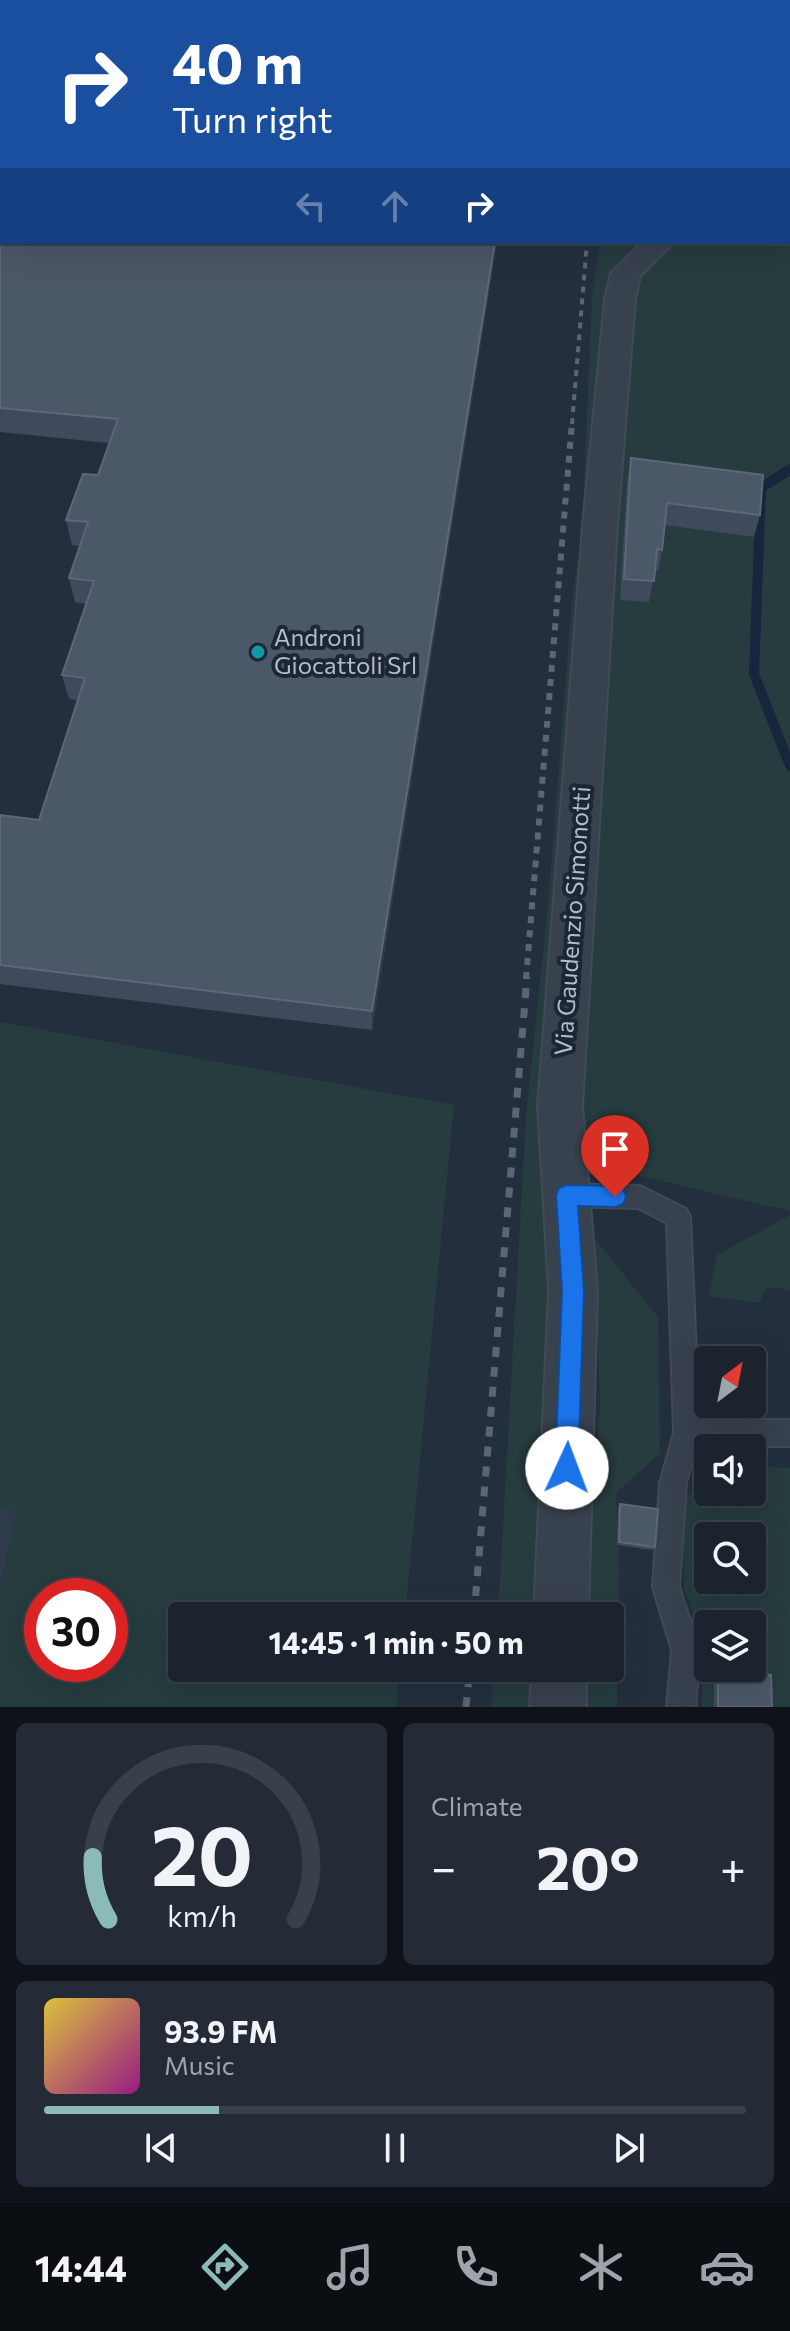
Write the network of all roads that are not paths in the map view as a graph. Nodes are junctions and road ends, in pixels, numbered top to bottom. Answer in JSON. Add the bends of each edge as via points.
{"nodes":[{"id":1,"x":658,"y":244,"type":"edge"},
{"id":2,"x":567,"y":1195,"type":"junction"},
{"id":3,"x":687,"y":1433,"type":"junction"},
{"id":4,"x":790,"y":1433,"type":"edge"},
{"id":5,"x":562,"y":1602,"type":"edge"},
{"id":6,"x":559,"y":1682,"type":"edge"},
{"id":7,"x":558,"y":1707,"type":"edge"},
{"id":8,"x":681,"y":1707,"type":"edge"}],
"edges":[{"from":1,"to":2,"type":"street","name":"Via Gaudenzio Simonotti","via":[[626,273],[620,300],[560,1106]]},
{"from":2,"to":3,"type":"lane","via":[[640,1197],[678,1217]]},
{"from":2,"to":5,"type":"street","name":"Via Gaudenzio Simonotti","via":[[573,1291]]},
{"from":3,"to":4,"type":"lane"},
{"from":3,"to":8,"type":"lane","via":[[673,1483],[667,1540],[666,1587],[686,1651]]},
{"from":6,"to":7,"type":"street"}]}
